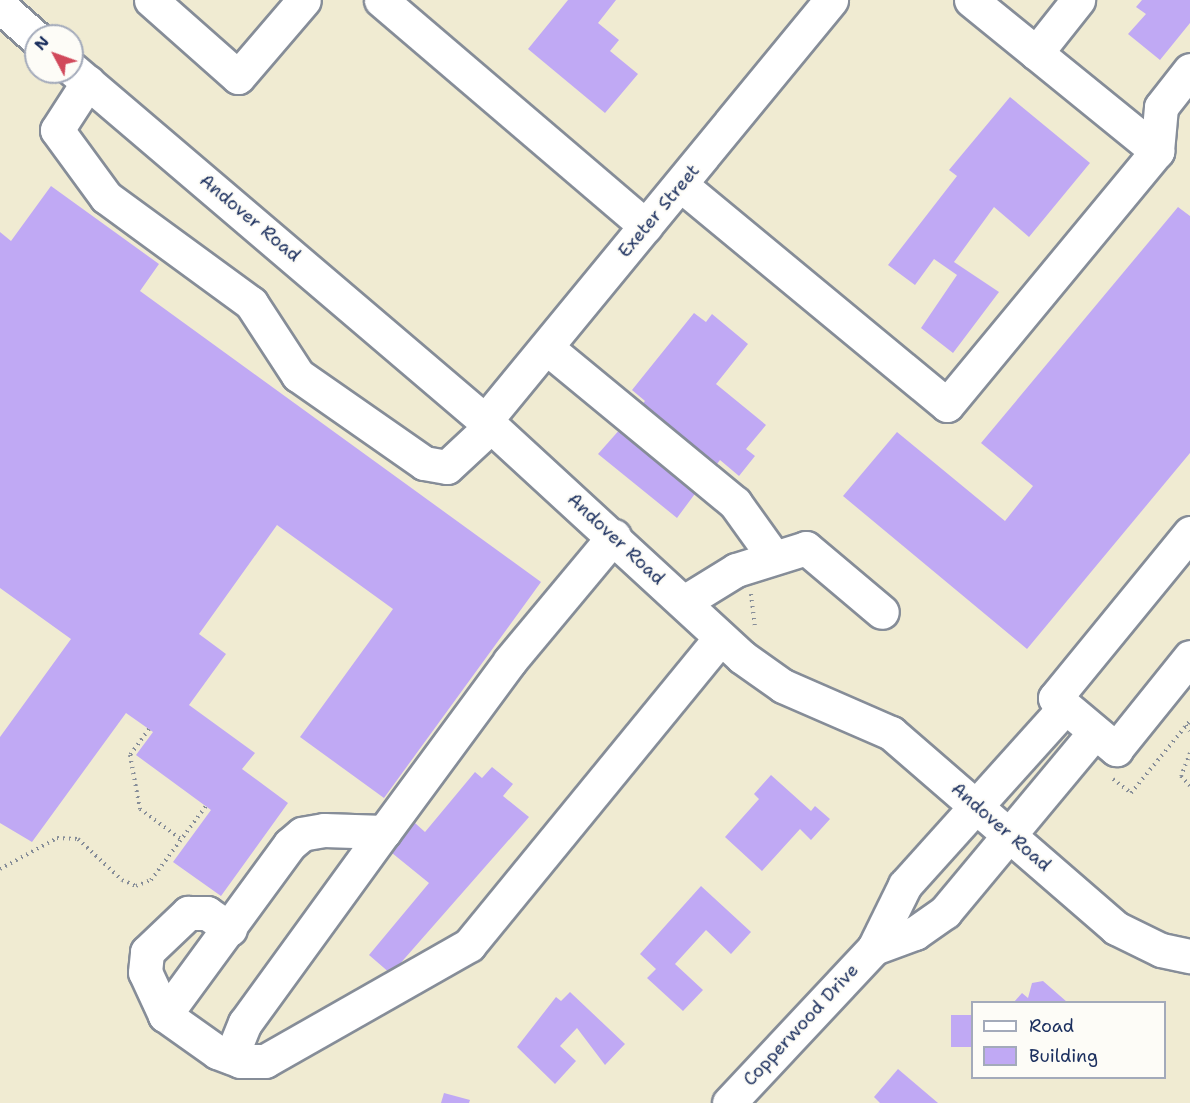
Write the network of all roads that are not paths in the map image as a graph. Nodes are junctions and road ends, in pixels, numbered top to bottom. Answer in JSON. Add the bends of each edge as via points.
{"nodes":[{"id":1,"x":151,"y":0,"type":"edge"},
{"id":2,"x":304,"y":0,"type":"edge"},
{"id":3,"x":381,"y":0,"type":"edge"},
{"id":4,"x":831,"y":0,"type":"edge"},
{"id":5,"x":971,"y":0,"type":"edge"},
{"id":6,"x":1078,"y":0,"type":"edge"},
{"id":7,"x":0,"y":6,"type":"edge"},
{"id":8,"x":24,"y":27,"type":"edge"},
{"id":9,"x":1036,"y":53,"type":"junction"},
{"id":10,"x":1190,"y":70,"type":"edge"},
{"id":11,"x":84,"y":78,"type":"edge"},
{"id":12,"x":76,"y":84,"type":"edge"},
{"id":13,"x":1157,"y":151,"type":"junction"},
{"id":14,"x":681,"y":185,"type":"junction"},
{"id":15,"x":646,"y":226,"type":"junction"},
{"id":16,"x":547,"y":348,"type":"junction"},
{"id":17,"x":488,"y":423,"type":"junction"},
{"id":18,"x":1190,"y":534,"type":"edge"},
{"id":19,"x":614,"y":536,"type":"junction"},
{"id":20,"x":773,"y":556,"type":"junction"},
{"id":21,"x":684,"y":602,"type":"junction"},
{"id":22,"x":882,"y":612,"type":"dead end"},
{"id":23,"x":720,"y":638,"type":"junction"},
{"id":24,"x":1190,"y":657,"type":"edge"},
{"id":25,"x":1065,"y":707,"type":"junction"},
{"id":26,"x":1095,"y":732,"type":"junction"},
{"id":27,"x":974,"y":804,"type":"junction"},
{"id":28,"x":384,"y":832,"type":"junction"},
{"id":29,"x":1010,"y":835,"type":"junction"},
{"id":30,"x":230,"y":929,"type":"junction"},
{"id":31,"x":874,"y":948,"type":"junction"},
{"id":32,"x":1190,"y":956,"type":"edge"},
{"id":33,"x":165,"y":1016,"type":"junction"},
{"id":34,"x":231,"y":1057,"type":"junction"},
{"id":35,"x":729,"y":1103,"type":"edge"}],
"edges":[{"from":1,"to":2,"type":"street","via":[[238,77]]},
{"from":3,"to":15,"type":"street"},
{"from":4,"to":14,"type":"street","name":"Exeter Street"},
{"from":5,"to":9,"type":"street"},
{"from":6,"to":9,"type":"street"},
{"from":7,"to":8,"type":"street"},
{"from":9,"to":13,"type":"street"},
{"from":10,"to":13,"type":"street","via":[[1161,107]]},
{"from":11,"to":17,"type":"street","name":"Andover Road"},
{"from":12,"to":17,"type":"street","name":"Exeter Street","via":[[57,130],[106,197],[251,303],[298,375],[424,463],[447,467]]},
{"from":13,"to":14,"type":"street","via":[[947,405]]},
{"from":14,"to":15,"type":"street","name":"Exeter Street"},
{"from":15,"to":16,"type":"street","name":"Exeter Street"},
{"from":16,"to":17,"type":"street","name":"Exeter Street"},
{"from":16,"to":20,"type":"street","via":[[735,503]]},
{"from":17,"to":19,"type":"street","name":"Andover Road"},
{"from":18,"to":25,"type":"street","via":[[1055,698]]},
{"from":19,"to":21,"type":"street","name":"Andover Road"},
{"from":19,"to":28,"type":"street","via":[[517,653]]},
{"from":20,"to":21,"type":"street","via":[[710,582]]},
{"from":20,"to":22,"type":"street","via":[[806,548]]},
{"from":21,"to":23,"type":"street","name":"Andover Road"},
{"from":23,"to":27,"type":"street","name":"Andover Road","via":[[783,686],[891,733]]},
{"from":23,"to":34,"type":"street","via":[[469,945],[280,1055],[253,1062]]},
{"from":24,"to":26,"type":"street","via":[[1116,749]]},
{"from":25,"to":26,"type":"street"},
{"from":25,"to":27,"type":"street","name":"Copperwood Drive"},
{"from":26,"to":29,"type":"street","name":"Copperwood Drive"},
{"from":27,"to":29,"type":"street","name":"Andover Road"},
{"from":27,"to":31,"type":"street","name":"Copperwood Drive","via":[[905,885]]},
{"from":28,"to":30,"type":"street","via":[[352,829],[302,834]]},
{"from":28,"to":34,"type":"street","via":[[244,1023]]},
{"from":29,"to":31,"type":"street","name":"Copperwood Drive","via":[[945,912],[915,933]]},
{"from":29,"to":32,"type":"street","name":"Andover Road","via":[[1116,928],[1161,950]]},
{"from":30,"to":33,"type":"street"},
{"from":30,"to":33,"type":"street","via":[[207,912],[188,913],[147,952],[145,972]]},
{"from":31,"to":35,"type":"street","name":"Copperwood Drive"},
{"from":33,"to":34,"type":"street"}]}
